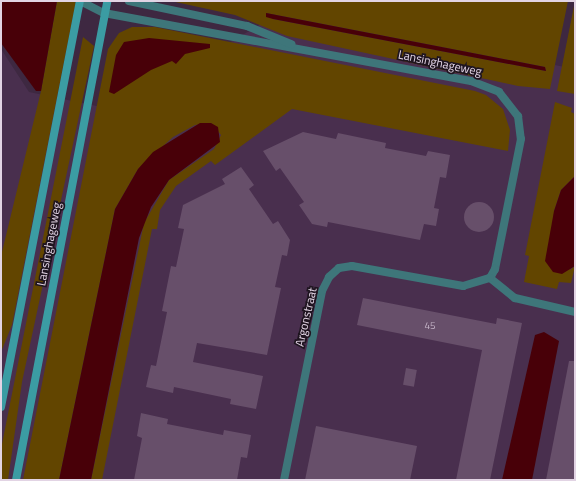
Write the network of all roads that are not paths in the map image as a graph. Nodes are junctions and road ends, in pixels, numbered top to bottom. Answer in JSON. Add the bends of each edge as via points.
{"nodes":[{"id":1,"x":80,"y":1,"type":"edge"},
{"id":2,"x":107,"y":1,"type":"edge"},
{"id":3,"x":129,"y":1,"type":"edge"},
{"id":4,"x":104,"y":13,"type":"junction"},
{"id":5,"x":299,"y":47,"type":"junction"},
{"id":6,"x":490,"y":278,"type":"junction"},
{"id":7,"x":575,"y":312,"type":"edge"},
{"id":8,"x":1,"y":407,"type":"edge"},
{"id":9,"x":16,"y":480,"type":"edge"},
{"id":10,"x":284,"y":480,"type":"edge"}],
"edges":[{"from":1,"to":4,"type":"street","name":"Lansinghageweg"},
{"from":1,"to":8,"type":"street","name":"Lansinghageweg"},
{"from":2,"to":4,"type":"street"},
{"from":3,"to":5,"type":"street","name":"Lansinghageweg","via":[[247,26]]},
{"from":4,"to":5,"type":"street","name":"Lansinghageweg","via":[[266,44]]},
{"from":4,"to":9,"type":"street","name":"Lansinghageweg"},
{"from":5,"to":6,"type":"street","name":"Lansinghageweg","via":[[471,81],[490,86],[509,101],[518,116],[520,139],[495,269]]},
{"from":6,"to":7,"type":"street","via":[[515,298]]},
{"from":6,"to":10,"type":"street","name":"Argonstraat","via":[[463,286],[352,266],[339,268],[329,276],[322,291]]}]}
